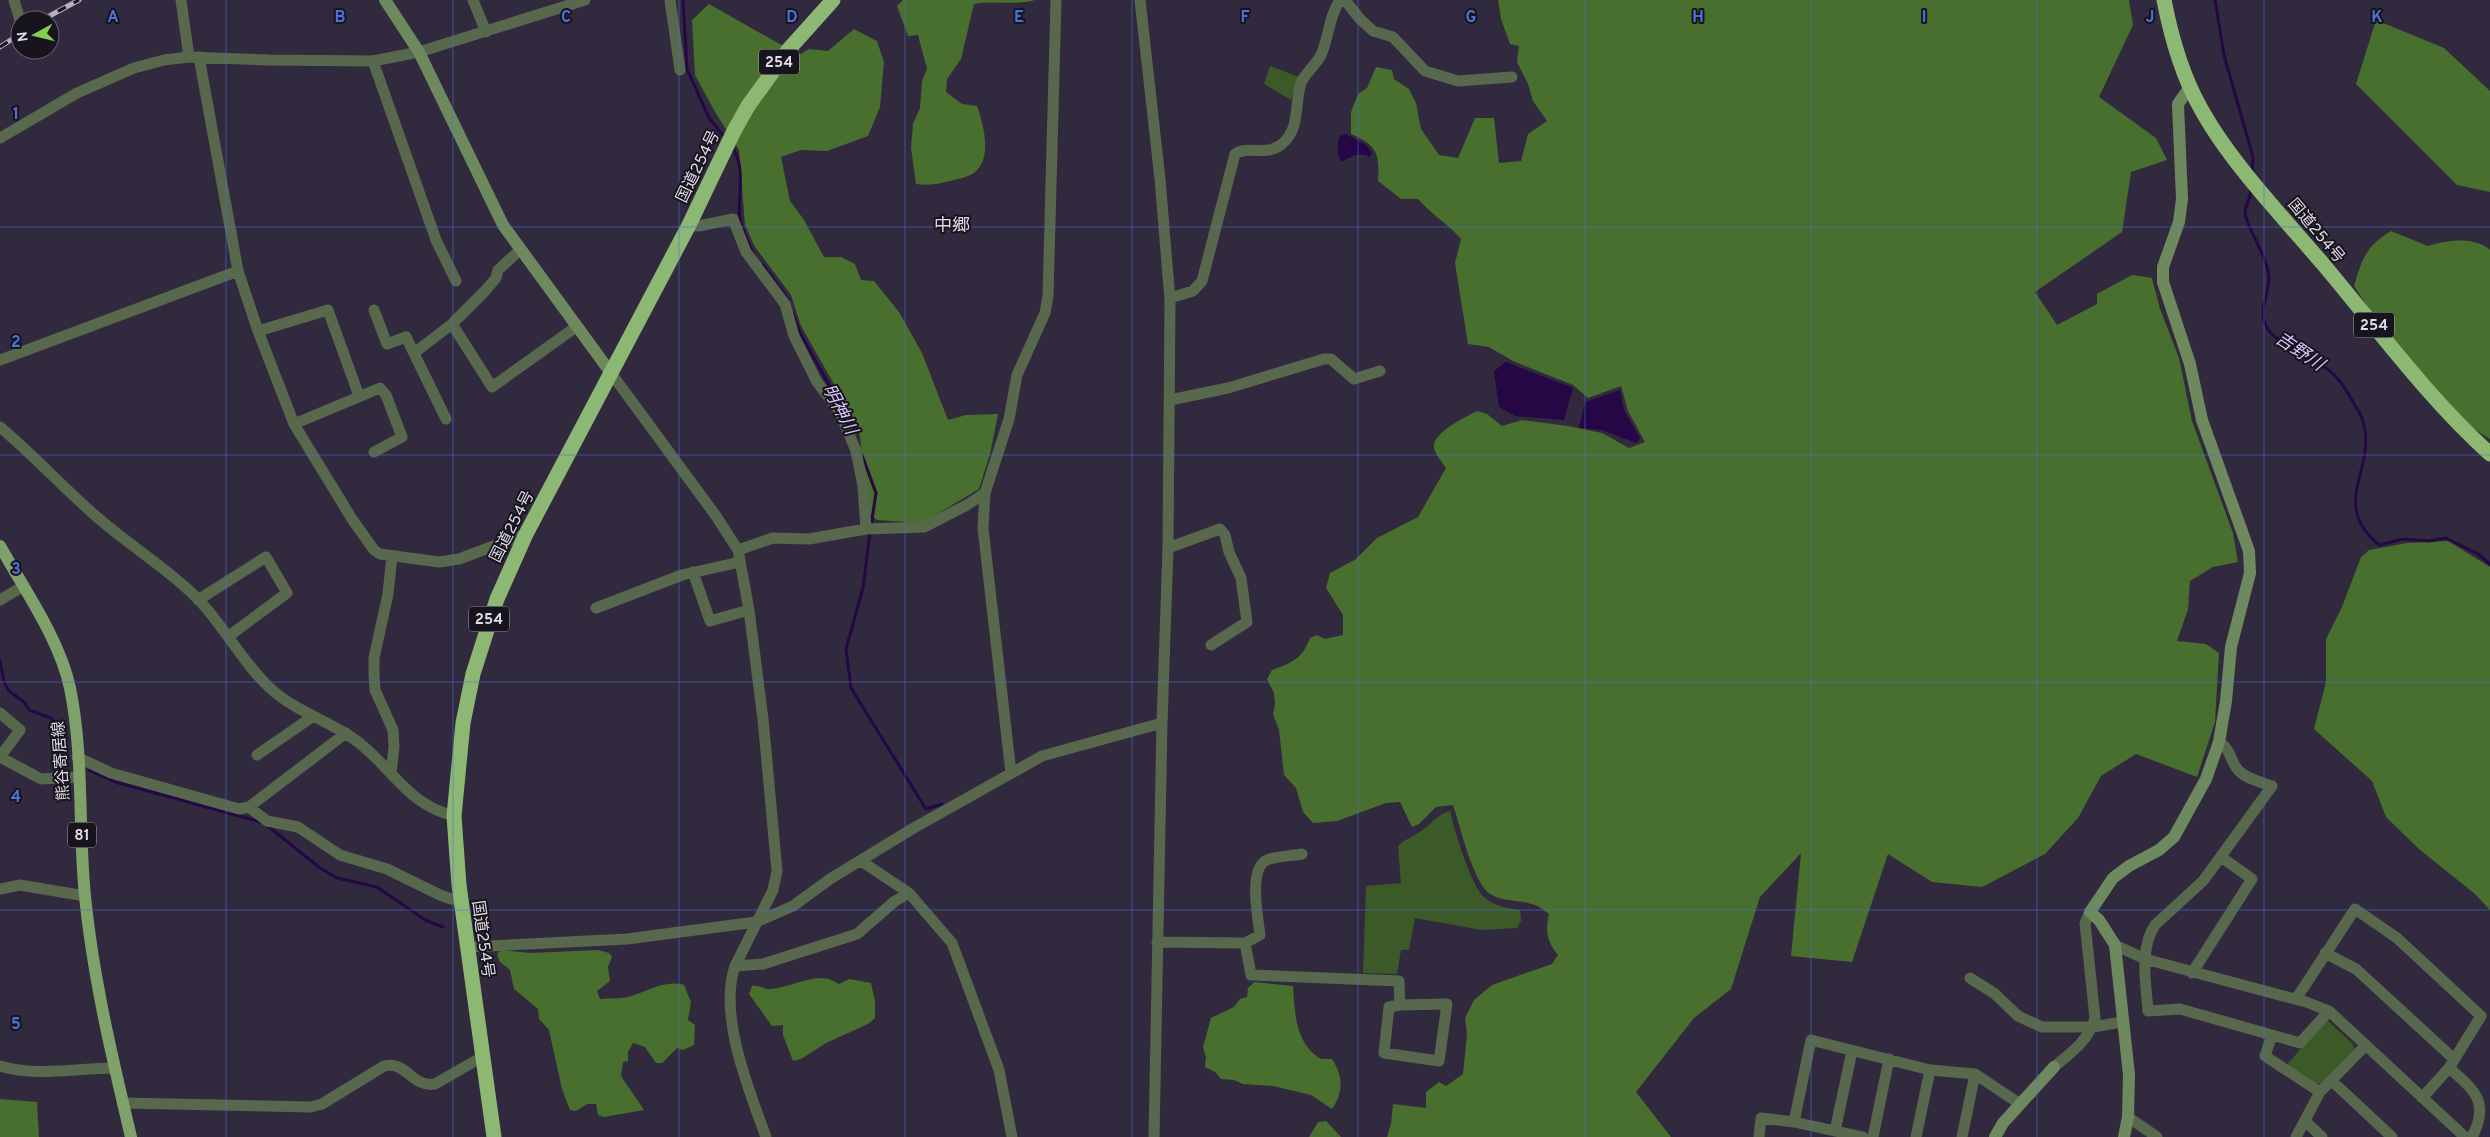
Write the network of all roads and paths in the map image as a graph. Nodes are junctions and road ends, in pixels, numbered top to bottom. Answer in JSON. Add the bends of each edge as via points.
{"nodes":[{"id":1,"x":181,"y":0,"type":"edge"},
{"id":2,"x":385,"y":0,"type":"edge"},
{"id":3,"x":473,"y":0,"type":"edge"},
{"id":4,"x":585,"y":0,"type":"edge"},
{"id":5,"x":670,"y":0,"type":"edge"},
{"id":6,"x":833,"y":0,"type":"edge"},
{"id":7,"x":1056,"y":0,"type":"edge"},
{"id":8,"x":1140,"y":0,"type":"edge"},
{"id":9,"x":1340,"y":0,"type":"edge"},
{"id":10,"x":1346,"y":0,"type":"edge"},
{"id":11,"x":2164,"y":0,"type":"edge"},
{"id":12,"x":486,"y":32,"type":"junction"},
{"id":13,"x":420,"y":52,"type":"junction"},
{"id":14,"x":194,"y":57,"type":"junction"},
{"id":15,"x":374,"y":61,"type":"junction"},
{"id":16,"x":680,"y":70,"type":"dead end"},
{"id":17,"x":1512,"y":77,"type":"dead end"},
{"id":18,"x":2190,"y":87,"type":"junction"},
{"id":19,"x":0,"y":138,"type":"edge"},
{"id":20,"x":688,"y":225,"type":"junction"},
{"id":21,"x":520,"y":250,"type":"junction"},
{"id":22,"x":238,"y":271,"type":"junction"},
{"id":23,"x":456,"y":281,"type":"dead end"},
{"id":24,"x":1170,"y":298,"type":"junction"},
{"id":25,"x":374,"y":310,"type":"dead end"},
{"id":26,"x":452,"y":324,"type":"junction"},
{"id":27,"x":576,"y":327,"type":"junction"},
{"id":28,"x":258,"y":332,"type":"junction"},
{"id":29,"x":414,"y":353,"type":"junction"},
{"id":30,"x":0,"y":360,"type":"edge"},
{"id":31,"x":1380,"y":370,"type":"dead end"},
{"id":32,"x":611,"y":373,"type":"junction"},
{"id":33,"x":360,"y":396,"type":"junction"},
{"id":34,"x":1170,"y":400,"type":"junction"},
{"id":35,"x":446,"y":419,"type":"dead end"},
{"id":36,"x":294,"y":424,"type":"junction"},
{"id":37,"x":0,"y":427,"type":"edge"},
{"id":38,"x":374,"y":452,"type":"dead end"},
{"id":39,"x":2490,"y":454,"type":"edge"},
{"id":40,"x":985,"y":493,"type":"junction"},
{"id":41,"x":872,"y":528,"type":"junction"},
{"id":42,"x":526,"y":534,"type":"junction"},
{"id":43,"x":0,"y":546,"type":"edge"},
{"id":44,"x":1168,"y":548,"type":"junction"},
{"id":45,"x":738,"y":550,"type":"junction"},
{"id":46,"x":392,"y":556,"type":"junction"},
{"id":47,"x":740,"y":562,"type":"junction"},
{"id":48,"x":4,"y":563,"type":"edge"},
{"id":49,"x":693,"y":572,"type":"junction"},
{"id":50,"x":22,"y":587,"type":"junction"},
{"id":51,"x":0,"y":600,"type":"edge"},
{"id":52,"x":198,"y":600,"type":"junction"},
{"id":53,"x":596,"y":608,"type":"dead end"},
{"id":54,"x":749,"y":610,"type":"junction"},
{"id":55,"x":228,"y":636,"type":"junction"},
{"id":56,"x":1211,"y":646,"type":"dead end"},
{"id":57,"x":0,"y":713,"type":"edge"},
{"id":58,"x":312,"y":717,"type":"junction"},
{"id":59,"x":1162,"y":723,"type":"junction"},
{"id":60,"x":346,"y":733,"type":"junction"},
{"id":61,"x":2219,"y":742,"type":"junction"},
{"id":62,"x":257,"y":756,"type":"dead end"},
{"id":63,"x":0,"y":757,"type":"edge"},
{"id":64,"x":77,"y":757,"type":"junction"},
{"id":65,"x":1011,"y":773,"type":"junction"},
{"id":66,"x":391,"y":774,"type":"junction"},
{"id":67,"x":78,"y":777,"type":"junction"},
{"id":68,"x":249,"y":807,"type":"junction"},
{"id":69,"x":454,"y":816,"type":"junction"},
{"id":70,"x":1302,"y":854,"type":"dead end"},
{"id":71,"x":2221,"y":857,"type":"junction"},
{"id":72,"x":861,"y":861,"type":"junction"},
{"id":73,"x":0,"y":889,"type":"edge"},
{"id":74,"x":909,"y":893,"type":"junction"},
{"id":75,"x":85,"y":896,"type":"junction"},
{"id":76,"x":461,"y":899,"type":"junction"},
{"id":77,"x":2090,"y":912,"type":"junction"},
{"id":78,"x":756,"y":922,"type":"junction"},
{"id":79,"x":1157,"y":942,"type":"junction"},
{"id":80,"x":1245,"y":943,"type":"junction"},
{"id":81,"x":2115,"y":945,"type":"junction"},
{"id":82,"x":468,"y":947,"type":"junction"},
{"id":83,"x":2325,"y":953,"type":"junction"},
{"id":84,"x":2144,"y":959,"type":"junction"},
{"id":85,"x":735,"y":966,"type":"junction"},
{"id":86,"x":2192,"y":973,"type":"junction"},
{"id":87,"x":1970,"y":978,"type":"dead end"},
{"id":88,"x":2296,"y":999,"type":"junction"},
{"id":89,"x":1400,"y":1005,"type":"junction"},
{"id":90,"x":2329,"y":1011,"type":"junction"},
{"id":91,"x":2122,"y":1022,"type":"junction"},
{"id":92,"x":2093,"y":1027,"type":"junction"},
{"id":93,"x":2272,"y":1035,"type":"junction"},
{"id":94,"x":2366,"y":1045,"type":"junction"},
{"id":95,"x":1852,"y":1051,"type":"junction"},
{"id":96,"x":482,"y":1056,"type":"junction"},
{"id":97,"x":1889,"y":1059,"type":"junction"},
{"id":98,"x":2452,"y":1063,"type":"junction"},
{"id":99,"x":0,"y":1066,"type":"edge"},
{"id":100,"x":2054,"y":1067,"type":"joint"},
{"id":101,"x":115,"y":1068,"type":"junction"},
{"id":102,"x":1930,"y":1070,"type":"junction"},
{"id":103,"x":1975,"y":1074,"type":"junction"},
{"id":104,"x":2332,"y":1081,"type":"junction"},
{"id":105,"x":2320,"y":1092,"type":"junction"},
{"id":106,"x":2422,"y":1098,"type":"junction"},
{"id":107,"x":123,"y":1103,"type":"junction"},
{"id":108,"x":2020,"y":1104,"type":"junction"},
{"id":109,"x":2128,"y":1117,"type":"junction"},
{"id":110,"x":2305,"y":1121,"type":"junction"},
{"id":111,"x":1794,"y":1122,"type":"junction"},
{"id":112,"x":1835,"y":1131,"type":"junction"},
{"id":113,"x":131,"y":1137,"type":"edge"},
{"id":114,"x":494,"y":1137,"type":"edge"},
{"id":115,"x":766,"y":1137,"type":"edge"},
{"id":116,"x":1012,"y":1137,"type":"edge"},
{"id":117,"x":1154,"y":1137,"type":"edge"},
{"id":118,"x":1759,"y":1137,"type":"edge"},
{"id":119,"x":1863,"y":1137,"type":"edge"},
{"id":120,"x":1873,"y":1137,"type":"edge"},
{"id":121,"x":1916,"y":1137,"type":"edge"},
{"id":122,"x":1962,"y":1137,"type":"edge"},
{"id":123,"x":1995,"y":1137,"type":"edge"},
{"id":124,"x":2124,"y":1137,"type":"edge"},
{"id":125,"x":2155,"y":1137,"type":"edge"},
{"id":126,"x":2296,"y":1137,"type":"edge"},
{"id":127,"x":2322,"y":1137,"type":"edge"},
{"id":128,"x":2392,"y":1137,"type":"edge"},
{"id":129,"x":2465,"y":1137,"type":"edge"},
{"id":130,"x":2472,"y":1137,"type":"edge"}],
"edges":[{"from":1,"to":14,"type":"street"},
{"from":2,"to":13,"type":"street"},
{"from":3,"to":12,"type":"street"},
{"from":4,"to":12,"type":"street"},
{"from":5,"to":16,"type":"street"},
{"from":6,"to":20,"type":"highway","name":"国道254号","number":"254","via":[[789,49],[748,106]]},
{"from":7,"to":40,"type":"street","via":[[1048,296],[1045,313],[1017,375],[1009,419]]},
{"from":8,"to":24,"type":"street"},
{"from":9,"to":24,"type":"street","via":[[1320,56],[1302,80],[1294,127],[1281,145],[1269,150],[1240,150],[1235,154],[1202,281],[1193,291]]},
{"from":10,"to":17,"type":"street","via":[[1373,31],[1393,38],[1425,71],[1458,81]]},
{"from":11,"to":18,"type":"highway","name":"国道254号","number":"254"},
{"from":12,"to":13,"type":"street"},
{"from":13,"to":15,"type":"street"},
{"from":13,"to":21,"type":"street","via":[[503,225]]},
{"from":14,"to":15,"type":"street"},
{"from":14,"to":19,"type":"street","via":[[134,68],[107,79],[53,105]]},
{"from":14,"to":22,"type":"street"},
{"from":15,"to":23,"type":"street","via":[[436,240]]},
{"from":18,"to":39,"type":"highway","name":"国道254号","number":"254","via":[[2212,127],[2262,191],[2434,396]]},
{"from":18,"to":61,"type":"street","via":[[2178,104],[2182,199],[2179,222],[2163,267],[2163,282],[2190,364],[2202,420],[2250,551],[2250,573],[2231,647]]},
{"from":20,"to":32,"type":"highway","name":"国道254号","number":"254"},
{"from":20,"to":41,"type":"street","via":[[732,219],[746,252],[785,304],[794,336],[817,382],[840,412],[856,450]]},
{"from":21,"to":26,"type":"street","via":[[498,270],[496,278],[485,291]]},
{"from":21,"to":27,"type":"street"},
{"from":22,"to":28,"type":"street"},
{"from":22,"to":30,"type":"street"},
{"from":24,"to":34,"type":"street"},
{"from":25,"to":29,"type":"street","via":[[387,344],[406,337]]},
{"from":26,"to":27,"type":"street","via":[[492,387]]},
{"from":26,"to":29,"type":"street"},
{"from":27,"to":32,"type":"street"},
{"from":28,"to":33,"type":"street","via":[[328,310]]},
{"from":28,"to":36,"type":"street"},
{"from":29,"to":35,"type":"street"},
{"from":31,"to":34,"type":"street","via":[[1354,379],[1331,359],[1324,359],[1228,388]]},
{"from":32,"to":42,"type":"highway","name":"国道254号","number":"254"},
{"from":32,"to":45,"type":"street"},
{"from":33,"to":36,"type":"street"},
{"from":33,"to":38,"type":"street","via":[[380,388],[386,395],[402,438]]},
{"from":34,"to":44,"type":"street"},
{"from":36,"to":46,"type":"street","via":[[374,550]]},
{"from":37,"to":52,"type":"street","via":[[40,461],[88,510]]},
{"from":40,"to":41,"type":"street","via":[[924,528]]},
{"from":40,"to":65,"type":"street","via":[[982,528]]},
{"from":41,"to":45,"type":"street","via":[[808,540],[773,538]]},
{"from":42,"to":46,"type":"street","via":[[458,559],[438,562]]},
{"from":42,"to":69,"type":"highway","name":"国道254号","number":"254","via":[[497,599],[473,674],[463,723]]},
{"from":43,"to":48,"type":"main road","name":"熊谷寄居線","number":"81"},
{"from":44,"to":56,"type":"street","via":[[1220,529],[1225,535],[1228,552],[1241,578],[1246,622]]},
{"from":44,"to":59,"type":"street"},
{"from":45,"to":47,"type":"street"},
{"from":46,"to":66,"type":"street","via":[[388,594],[374,658],[375,690],[392,730]]},
{"from":47,"to":49,"type":"street"},
{"from":47,"to":54,"type":"street"},
{"from":48,"to":50,"type":"main road","name":"熊谷寄居線","number":"81"},
{"from":49,"to":53,"type":"street"},
{"from":49,"to":54,"type":"street","via":[[710,622]]},
{"from":50,"to":51,"type":"street"},
{"from":50,"to":64,"type":"main road","name":"熊谷寄居線","number":"81","via":[[54,645],[70,687]]},
{"from":52,"to":55,"type":"street"},
{"from":52,"to":55,"type":"street","via":[[266,557],[287,593]]},
{"from":54,"to":78,"type":"street","via":[[778,871]]},
{"from":55,"to":58,"type":"street","via":[[270,688]]},
{"from":57,"to":63,"type":"street","via":[[20,730]]},
{"from":58,"to":60,"type":"street"},
{"from":58,"to":62,"type":"street"},
{"from":59,"to":65,"type":"street","via":[[1042,756]]},
{"from":59,"to":79,"type":"street"},
{"from":60,"to":66,"type":"street","via":[[363,745]]},
{"from":60,"to":68,"type":"street"},
{"from":61,"to":71,"type":"street","via":[[2228,748],[2237,770],[2244,776],[2272,786]]},
{"from":61,"to":77,"type":"street","via":[[2206,778],[2174,837],[2160,850],[2113,878]]},
{"from":63,"to":67,"type":"street","via":[[41,779]]},
{"from":64,"to":67,"type":"main road","name":"熊谷寄居線","number":"81"},
{"from":64,"to":68,"type":"street","via":[[111,773],[180,794],[239,809]]},
{"from":65,"to":72,"type":"street"},
{"from":66,"to":69,"type":"street","via":[[428,806]]},
{"from":67,"to":75,"type":"main road","name":"熊谷寄居線","number":"81"},
{"from":68,"to":76,"type":"street","via":[[267,821],[298,827],[340,855],[387,869],[451,899]]},
{"from":69,"to":76,"type":"highway","name":"国道254号","number":"254"},
{"from":70,"to":80,"type":"street","via":[[1266,860],[1259,867],[1256,896],[1260,934]]},
{"from":71,"to":84,"type":"street","via":[[2202,881],[2155,925]]},
{"from":71,"to":86,"type":"street","via":[[2252,879]]},
{"from":72,"to":74,"type":"street"},
{"from":72,"to":78,"type":"street","via":[[793,906]]},
{"from":73,"to":75,"type":"street","via":[[20,885]]},
{"from":74,"to":85,"type":"street","via":[[857,934],[763,964]]},
{"from":74,"to":116,"type":"street","via":[[952,942],[999,1070]]},
{"from":75,"to":101,"type":"main road","name":"熊谷寄居線","number":"81","via":[[97,980]]},
{"from":76,"to":82,"type":"highway","name":"国道254号","number":"254"},
{"from":77,"to":81,"type":"street"},
{"from":77,"to":92,"type":"street","via":[[2086,923],[2095,1018]]},
{"from":78,"to":82,"type":"street","via":[[619,940]]},
{"from":78,"to":85,"type":"street"},
{"from":79,"to":80,"type":"street"},
{"from":79,"to":117,"type":"street"},
{"from":80,"to":89,"type":"street","via":[[1251,975],[1399,981]]},
{"from":81,"to":84,"type":"street"},
{"from":81,"to":91,"type":"street"},
{"from":82,"to":96,"type":"highway","name":"国道254号","number":"254"},
{"from":83,"to":88,"type":"street"},
{"from":83,"to":98,"type":"street","via":[[2356,969]]},
{"from":83,"to":98,"type":"street","via":[[2355,909],[2397,938],[2481,1016]]},
{"from":84,"to":86,"type":"street"},
{"from":84,"to":93,"type":"street","via":[[2148,1011],[2180,1009]]},
{"from":85,"to":115,"type":"street","via":[[730,979],[737,1052]]},
{"from":86,"to":88,"type":"street"},
{"from":87,"to":92,"type":"street","via":[[1995,994],[2018,1016],[2042,1027]]},
{"from":88,"to":90,"type":"street"},
{"from":89,"to":89,"type":"street","via":[[1447,1004],[1439,1061],[1384,1053],[1389,1007]]},
{"from":90,"to":93,"type":"street","via":[[2300,1043]]},
{"from":90,"to":94,"type":"street"},
{"from":91,"to":92,"type":"street"},
{"from":91,"to":109,"type":"street","via":[[2130,1075]]},
{"from":92,"to":100,"type":"street","via":[[2075,1050]]},
{"from":93,"to":105,"type":"street","via":[[2265,1056]]},
{"from":94,"to":104,"type":"street"},
{"from":94,"to":106,"type":"street"},
{"from":95,"to":97,"type":"street"},
{"from":95,"to":111,"type":"street","via":[[1810,1040]]},
{"from":95,"to":112,"type":"street"},
{"from":96,"to":107,"type":"street","via":[[427,1086],[415,1081],[400,1066],[384,1066],[322,1104],[311,1107]]},
{"from":96,"to":114,"type":"highway","name":"国道254号","number":"254"},
{"from":97,"to":102,"type":"street"},
{"from":97,"to":120,"type":"street"},
{"from":98,"to":106,"type":"street"},
{"from":98,"to":130,"type":"street","via":[[2480,1099],[2482,1123]]},
{"from":99,"to":101,"type":"street","via":[[36,1073]]},
{"from":100,"to":108,"type":"street"},
{"from":101,"to":107,"type":"main road","name":"熊谷寄居線","number":"81"},
{"from":102,"to":103,"type":"street"},
{"from":102,"to":121,"type":"street"},
{"from":103,"to":108,"type":"street"},
{"from":103,"to":122,"type":"street"},
{"from":104,"to":105,"type":"street"},
{"from":104,"to":128,"type":"street"},
{"from":105,"to":110,"type":"street"},
{"from":106,"to":129,"type":"street"},
{"from":107,"to":113,"type":"main road","name":"熊谷寄居線","number":"81"},
{"from":108,"to":123,"type":"street"},
{"from":109,"to":124,"type":"street"},
{"from":109,"to":125,"type":"street"},
{"from":110,"to":126,"type":"street"},
{"from":110,"to":127,"type":"street"},
{"from":111,"to":112,"type":"street"},
{"from":111,"to":118,"type":"street","via":[[1761,1118]]},
{"from":112,"to":119,"type":"street"}]}
